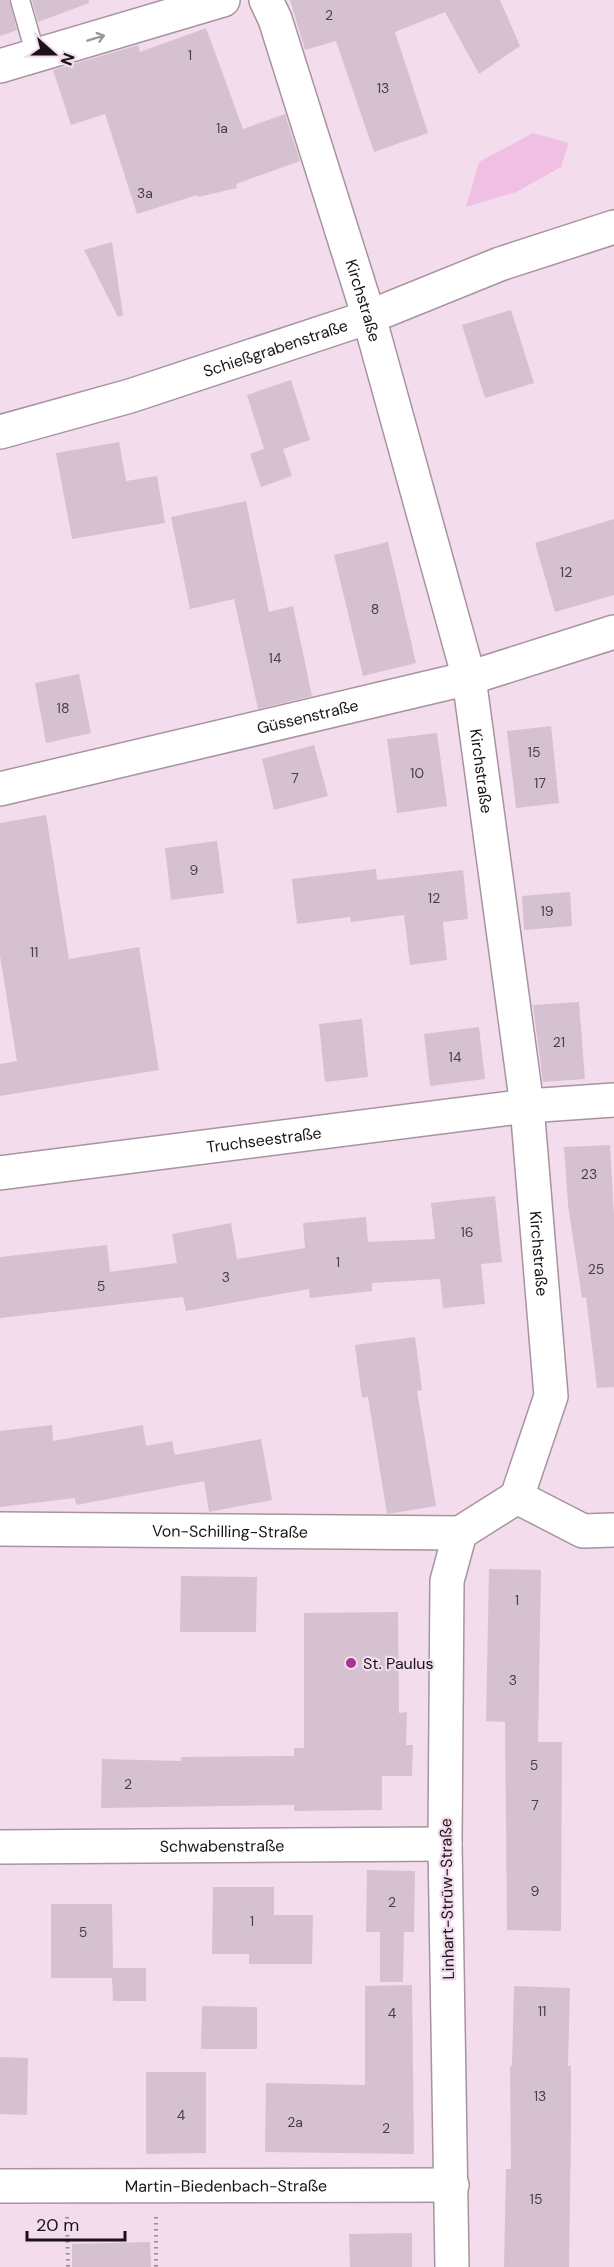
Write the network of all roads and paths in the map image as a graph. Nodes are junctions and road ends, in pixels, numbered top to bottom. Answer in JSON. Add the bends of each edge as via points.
{"nodes":[{"id":1,"x":20,"y":0,"type":"edge"},
{"id":2,"x":223,"y":0,"type":"edge"},
{"id":3,"x":266,"y":0,"type":"edge"},
{"id":4,"x":36,"y":56,"type":"junction"},
{"id":5,"x":0,"y":66,"type":"edge"},
{"id":6,"x":614,"y":227,"type":"edge"},
{"id":7,"x":369,"y":317,"type":"junction"},
{"id":8,"x":0,"y":432,"type":"edge"},
{"id":9,"x":614,"y":632,"type":"edge"},
{"id":10,"x":469,"y":678,"type":"junction"},
{"id":11,"x":0,"y":789,"type":"edge"},
{"id":12,"x":614,"y":1100,"type":"edge"},
{"id":13,"x":527,"y":1106,"type":"junction"},
{"id":14,"x":0,"y":1173,"type":"edge"},
{"id":15,"x":517,"y":1497,"type":"junction"},
{"id":16,"x":0,"y":1529,"type":"edge"},
{"id":17,"x":614,"y":1530,"type":"edge"},
{"id":18,"x":460,"y":1533,"type":"junction"},
{"id":19,"x":445,"y":1844,"type":"junction"},
{"id":20,"x":0,"y":1847,"type":"edge"},
{"id":21,"x":66,"y":2185,"type":"junction"},
{"id":22,"x":156,"y":2185,"type":"junction"},
{"id":23,"x":452,"y":2185,"type":"junction"},
{"id":24,"x":0,"y":2186,"type":"edge"},
{"id":25,"x":68,"y":2267,"type":"edge"},
{"id":26,"x":156,"y":2267,"type":"edge"},
{"id":27,"x":452,"y":2267,"type":"edge"}],
"edges":[{"from":1,"to":4,"type":"lane"},
{"from":4,"to":2,"type":"street","one_way":true},
{"from":3,"to":7,"type":"street","name":"Kirchstraße"},
{"from":4,"to":5,"type":"street"},
{"from":6,"to":7,"type":"street","name":"Schießgrabenstraße","via":[[501,264]]},
{"from":7,"to":8,"type":"street","name":"Schießgrabenstraße","via":[[130,396]]},
{"from":7,"to":10,"type":"street","name":"Kirchstraße"},
{"from":9,"to":10,"type":"street","name":"Güssenstraße"},
{"from":10,"to":11,"type":"street","name":"Güssenstraße"},
{"from":10,"to":13,"type":"street","name":"Kirchstraße"},
{"from":12,"to":13,"type":"street","name":"Truchseestraße"},
{"from":13,"to":14,"type":"street","name":"Truchseestraße"},
{"from":13,"to":15,"type":"street","name":"Kirchstraße","via":[[551,1396]]},
{"from":15,"to":17,"type":"street","via":[[583,1531]]},
{"from":15,"to":18,"type":"street"},
{"from":16,"to":18,"type":"street","name":"Von-Schilling-Straße"},
{"from":18,"to":19,"type":"street","name":"Linhart-Strüw-Straße","via":[[447,1581]]},
{"from":19,"to":20,"type":"street","name":"Schwabenstraße"},
{"from":19,"to":23,"type":"street","name":"Linhart-Strüw-Straße"},
{"from":21,"to":22,"type":"street","name":"Martin-Biedenbach-Straße"},
{"from":21,"to":24,"type":"street","name":"Martin-Biedenbach-Straße"},
{"from":21,"to":25,"type":"path"},
{"from":22,"to":23,"type":"street","name":"Martin-Biedenbach-Straße"},
{"from":22,"to":26,"type":"path"},
{"from":23,"to":27,"type":"street","name":"Linhart-Strüw-Straße"}]}
